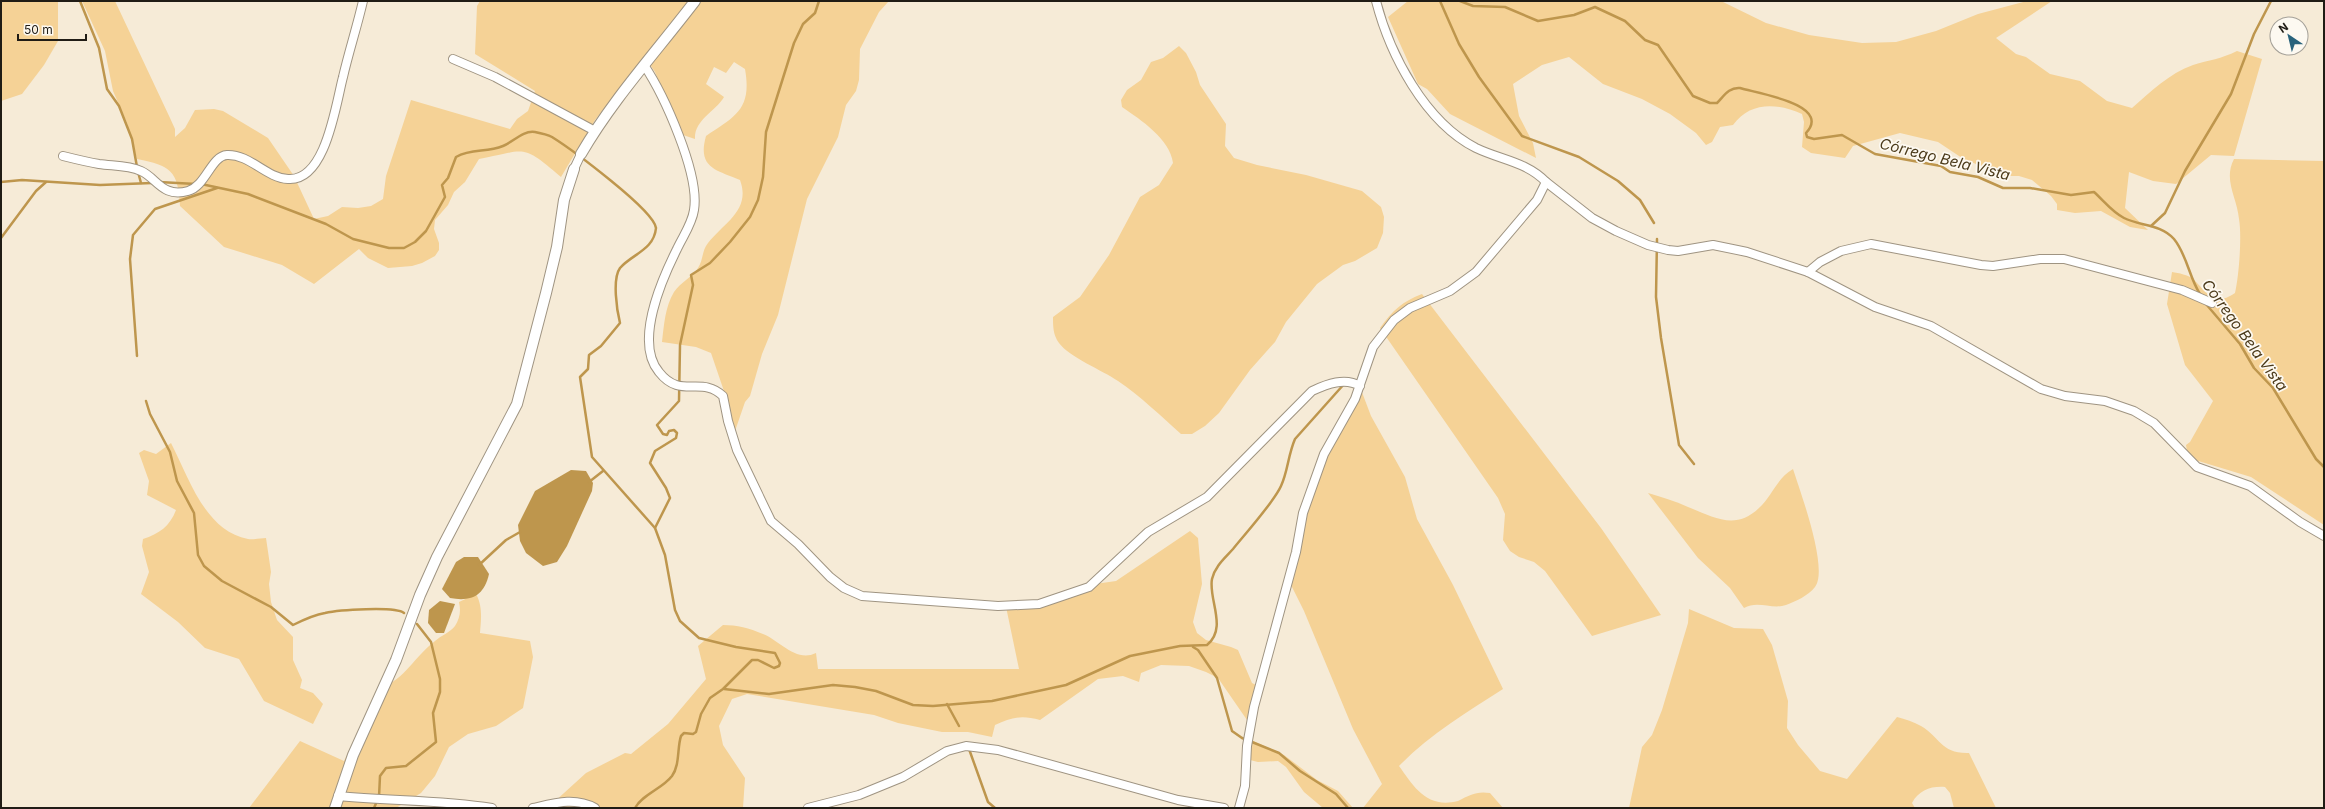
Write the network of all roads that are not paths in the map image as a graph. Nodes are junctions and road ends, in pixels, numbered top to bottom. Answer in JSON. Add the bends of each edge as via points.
{"nodes":[{"id":1,"x":362,"y":1,"type":"edge"},
{"id":2,"x":695,"y":1,"type":"edge"},
{"id":3,"x":1376,"y":1,"type":"edge"},
{"id":4,"x":452,"y":59,"type":"dead end"},
{"id":5,"x":644,"y":65,"type":"junction"},
{"id":6,"x":595,"y":131,"type":"junction"},
{"id":7,"x":581,"y":154,"type":"joint"},
{"id":8,"x":63,"y":156,"type":"dead end"},
{"id":9,"x":574,"y":169,"type":"joint"},
{"id":10,"x":1546,"y":182,"type":"junction"},
{"id":11,"x":1808,"y":272,"type":"junction"},
{"id":12,"x":2212,"y":303,"type":"dead end"},
{"id":13,"x":1360,"y":386,"type":"junction"},
{"id":14,"x":2324,"y":536,"type":"edge"},
{"id":15,"x":338,"y":796,"type":"junction"},
{"id":16,"x":335,"y":808,"type":"edge"},
{"id":17,"x":492,"y":808,"type":"edge"},
{"id":18,"x":533,"y":808,"type":"edge"},
{"id":19,"x":595,"y":808,"type":"edge"},
{"id":20,"x":808,"y":808,"type":"edge"},
{"id":21,"x":1224,"y":808,"type":"edge"},
{"id":22,"x":1239,"y":808,"type":"edge"}],
"edges":[{"from":1,"to":8,"type":"street","via":[[332,126],[324,149],[301,177],[288,179],[277,176],[244,159],[228,155],[219,158],[198,186],[182,192],[159,187],[141,171]]},
{"from":2,"to":5,"type":"street"},
{"from":3,"to":10,"type":"street","via":[[1408,77],[1437,118],[1464,142],[1485,153],[1530,168]]},
{"from":4,"to":6,"type":"street","via":[[495,77]]},
{"from":5,"to":6,"type":"street"},
{"from":5,"to":13,"type":"street","via":[[661,94],[685,156],[694,200],[692,217],[660,292],[650,326],[649,352],[654,365],[674,385],[687,388],[710,387],[723,396],[737,450],[771,521],[830,577],[856,594],[998,606],[1039,604],[1080,591],[1104,575],[1148,532],[1207,497],[1312,391],[1326,384],[1347,381]]},
{"from":6,"to":7,"type":"street"},
{"from":7,"to":9,"type":"street"},
{"from":9,"to":15,"type":"street","via":[[564,200],[557,247],[517,404],[429,576]]},
{"from":10,"to":11,"type":"street","via":[[1592,218],[1658,249],[1678,251],[1713,245],[1728,247]]},
{"from":10,"to":13,"type":"street","via":[[1537,200],[1476,272],[1450,291],[1410,308],[1384,330],[1373,346]]},
{"from":11,"to":12,"type":"street","via":[[1841,251],[1871,244],[1993,266],[2040,259],[2064,259],[2182,290]]},
{"from":11,"to":14,"type":"street","via":[[1875,308],[1931,326],[2041,389],[2065,396],[2105,401],[2134,411],[2154,423],[2197,467],[2250,486]]},
{"from":13,"to":22,"type":"street","via":[[1324,454],[1303,513],[1296,552],[1254,707],[1247,746],[1245,786]]},
{"from":15,"to":16,"type":"street"},
{"from":15,"to":17,"type":"street","via":[[454,803]]},
{"from":18,"to":19,"type":"street","via":[[572,801],[585,802]]},
{"from":20,"to":21,"type":"street","via":[[860,795],[903,778],[947,751],[966,746],[998,750],[1178,800]]}]}
